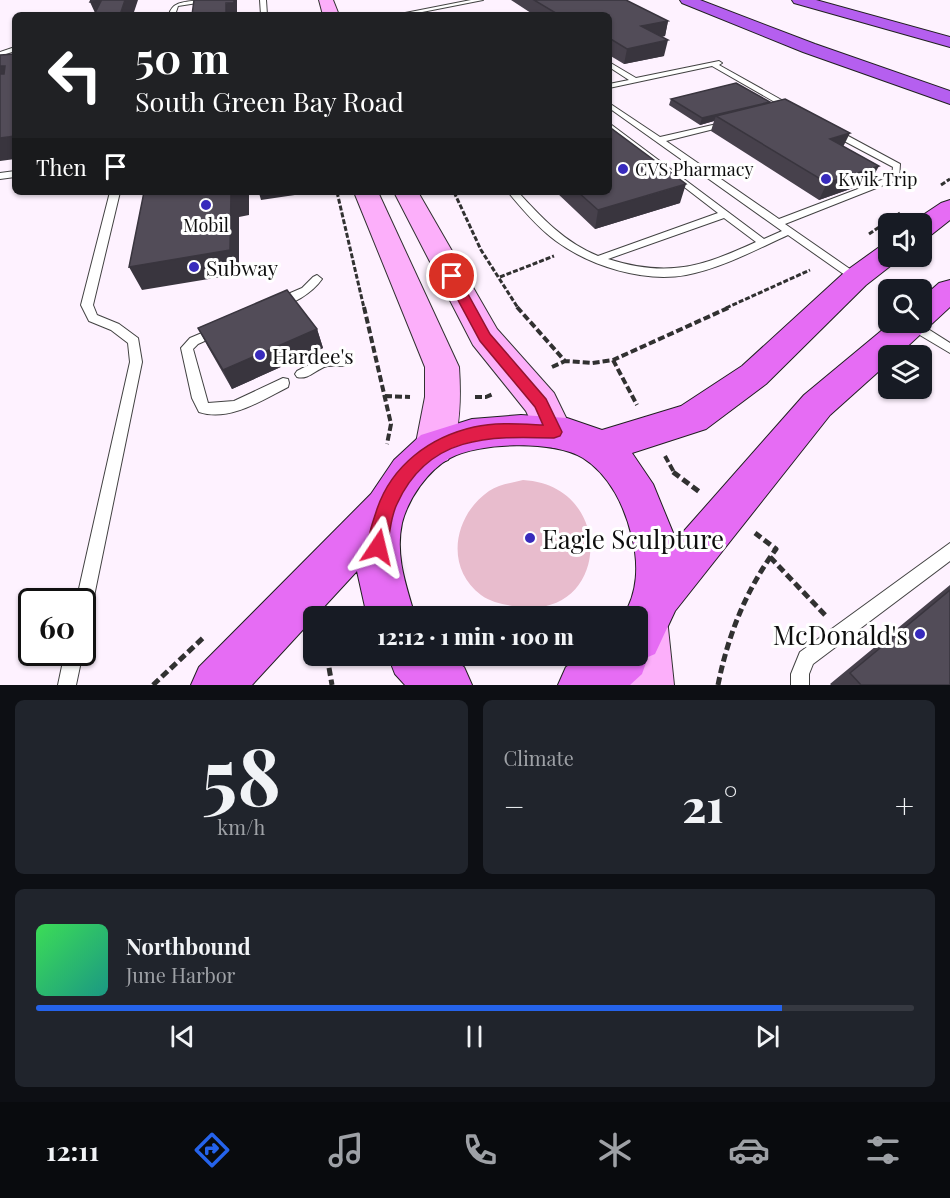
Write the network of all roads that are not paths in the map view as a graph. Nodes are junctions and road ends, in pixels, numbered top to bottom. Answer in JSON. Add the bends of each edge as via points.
{"nodes":[{"id":1,"x":480,"y":0,"type":"edge"},
{"id":2,"x":687,"y":0,"type":"edge"},
{"id":3,"x":799,"y":0,"type":"edge"},
{"id":4,"x":851,"y":0,"type":"edge"},
{"id":5,"x":208,"y":1,"type":"edge"},
{"id":6,"x":172,"y":12,"type":"edge"},
{"id":7,"x":414,"y":12,"type":"edge"},
{"id":8,"x":950,"y":28,"type":"edge"},
{"id":9,"x":950,"y":42,"type":"edge"},
{"id":10,"x":809,"y":48,"type":"junction"},
{"id":11,"x":612,"y":66,"type":"edge"},
{"id":12,"x":634,"y":81,"type":"junction"},
{"id":13,"x":612,"y":85,"type":"edge"},
{"id":14,"x":950,"y":98,"type":"edge"},
{"id":15,"x":612,"y":107,"type":"edge"},
{"id":16,"x":789,"y":107,"type":"junction"},
{"id":17,"x":950,"y":107,"type":"edge"},
{"id":18,"x":779,"y":110,"type":"edge"},
{"id":19,"x":799,"y":112,"type":"edge"},
{"id":20,"x":622,"y":114,"type":"junction"},
{"id":21,"x":612,"y":116,"type":"edge"},
{"id":22,"x":735,"y":121,"type":"edge"},
{"id":23,"x":612,"y":127,"type":"edge"},
{"id":24,"x":828,"y":128,"type":"edge"},
{"id":25,"x":659,"y":140,"type":"junction"},
{"id":26,"x":115,"y":195,"type":"edge"},
{"id":27,"x":367,"y":195,"type":"edge"},
{"id":28,"x":408,"y":195,"type":"edge"},
{"id":29,"x":516,"y":195,"type":"edge"},
{"id":30,"x":950,"y":208,"type":"edge"},
{"id":31,"x":725,"y":214,"type":"junction"},
{"id":32,"x":932,"y":221,"type":"edge"},
{"id":33,"x":778,"y":223,"type":"junction"},
{"id":34,"x":790,"y":231,"type":"junction"},
{"id":35,"x":762,"y":242,"type":"junction"},
{"id":36,"x":599,"y":259,"type":"junction"},
{"id":37,"x":878,"y":262,"type":"edge"},
{"id":38,"x":856,"y":278,"type":"junction"},
{"id":39,"x":317,"y":279,"type":"dead end"},
{"id":40,"x":950,"y":290,"type":"edge"},
{"id":41,"x":932,"y":306,"type":"edge"},
{"id":42,"x":266,"y":308,"type":"edge"},
{"id":43,"x":225,"y":327,"type":"edge"},
{"id":44,"x":902,"y":333,"type":"edge"},
{"id":45,"x":931,"y":333,"type":"edge"},
{"id":46,"x":950,"y":349,"type":"edge"},
{"id":47,"x":345,"y":362,"type":"dead end"},
{"id":48,"x":300,"y":374,"type":"dead end"},
{"id":49,"x":282,"y":383,"type":"dead end"},
{"id":50,"x":554,"y":432,"type":"junction"},
{"id":51,"x":434,"y":448,"type":"junction"},
{"id":52,"x":599,"y":448,"type":"junction"},
{"id":53,"x":387,"y":504,"type":"junction"},
{"id":54,"x":950,"y":551,"type":"edge"},
{"id":55,"x":87,"y":588,"type":"edge"},
{"id":56,"x":387,"y":606,"type":"edge"},
{"id":57,"x":646,"y":606,"type":"edge"},
{"id":58,"x":648,"y":620,"type":"edge"},
{"id":59,"x":71,"y":666,"type":"edge"},
{"id":60,"x":614,"y":666,"type":"edge"},
{"id":61,"x":646,"y":666,"type":"edge"},
{"id":62,"x":67,"y":685,"type":"edge"},
{"id":63,"x":217,"y":685,"type":"edge"},
{"id":64,"x":584,"y":685,"type":"edge"},
{"id":65,"x":648,"y":685,"type":"edge"},
{"id":66,"x":800,"y":685,"type":"edge"}],
"edges":[{"from":1,"to":7,"type":"lane"},
{"from":2,"to":10,"type":"highway"},
{"from":3,"to":9,"type":"highway"},
{"from":4,"to":8,"type":"highway"},
{"from":5,"to":6,"type":"lane","via":[[176,5]]},
{"from":10,"to":14,"type":"highway"},
{"from":10,"to":17,"type":"highway","via":[[830,62]]},
{"from":11,"to":12,"type":"lane"},
{"from":12,"to":13,"type":"lane"},
{"from":12,"to":16,"type":"lane","via":[[717,63]]},
{"from":15,"to":20,"type":"lane"},
{"from":16,"to":18,"type":"lane"},
{"from":16,"to":19,"type":"lane"},
{"from":20,"to":21,"type":"lane"},
{"from":20,"to":25,"type":"lane"},
{"from":22,"to":25,"type":"lane"},
{"from":23,"to":31,"type":"lane"},
{"from":24,"to":33,"type":"lane","via":[[897,166],[896,177]]},
{"from":25,"to":33,"type":"lane"},
{"from":26,"to":55,"type":"lane","via":[[87,305],[93,318],[134,341],[136,362]]},
{"from":27,"to":51,"type":"main road","via":[[442,367],[443,397]]},
{"from":28,"to":50,"type":"main road","via":[[485,338],[541,404]]},
{"from":29,"to":36,"type":"lane","via":[[559,239]]},
{"from":30,"to":32,"type":"main road"},
{"from":31,"to":35,"type":"lane"},
{"from":31,"to":36,"type":"lane"},
{"from":33,"to":34,"type":"lane"},
{"from":34,"to":35,"type":"lane"},
{"from":34,"to":38,"type":"lane"},
{"from":35,"to":36,"type":"lane","via":[[684,272],[653,273]]},
{"from":37,"to":38,"type":"main road"},
{"from":38,"to":52,"type":"main road","via":[[754,375],[693,418]]},
{"from":39,"to":42,"type":"lane","via":[[306,291]]},
{"from":40,"to":41,"type":"main road"},
{"from":43,"to":49,"type":"lane","via":[[187,348],[204,408],[219,411],[233,407]]},
{"from":44,"to":58,"type":"main road","via":[[817,405]]},
{"from":45,"to":46,"type":"lane"},
{"from":47,"to":48,"type":"lane","via":[[326,361]]},
{"from":50,"to":51,"type":"main road","via":[[475,433]]},
{"from":50,"to":52,"type":"main road"},
{"from":51,"to":53,"type":"main road","via":[[399,482]]},
{"from":52,"to":57,"type":"main road","via":[[630,480],[658,550]]},
{"from":53,"to":56,"type":"main road","via":[[379,532],[377,562]]},
{"from":53,"to":63,"type":"main road"},
{"from":54,"to":66,"type":"lane","via":[[806,658]]},
{"from":59,"to":62,"type":"lane"},
{"from":60,"to":64,"type":"main road"},
{"from":61,"to":65,"type":"main road"}]}
